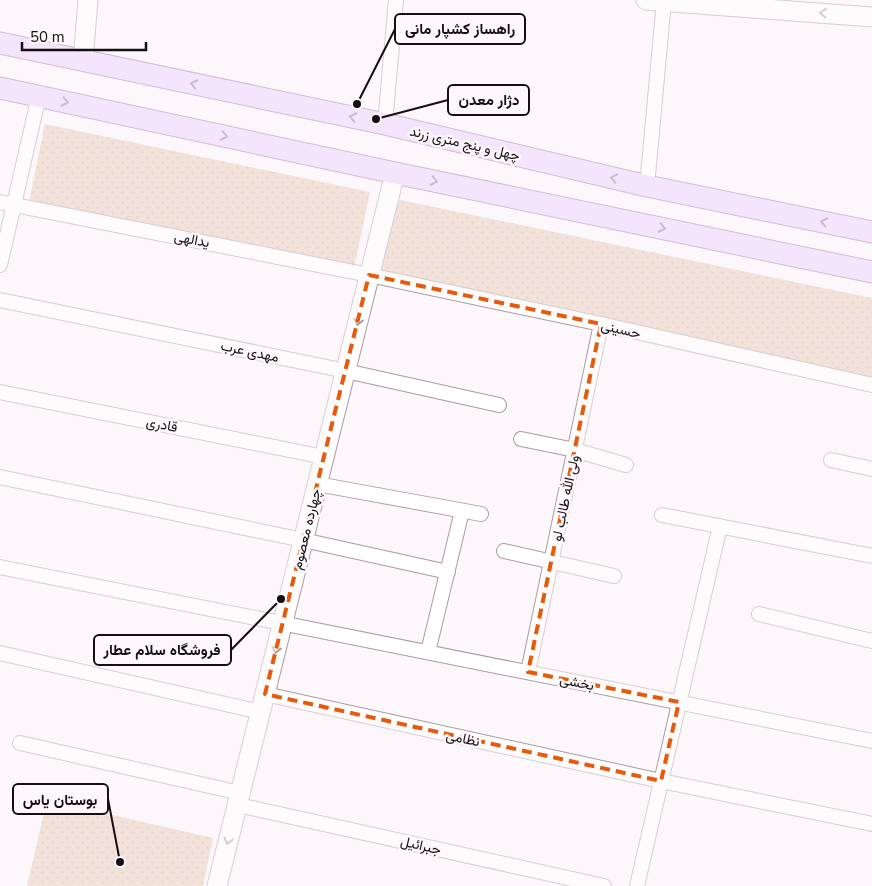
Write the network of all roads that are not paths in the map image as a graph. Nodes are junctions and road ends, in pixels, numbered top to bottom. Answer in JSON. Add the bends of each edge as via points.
{"nodes":[{"id":1,"x":88,"y":0,"type":"edge"},
{"id":2,"x":396,"y":0,"type":"edge"},
{"id":3,"x":655,"y":1,"type":"edge"},
{"id":4,"x":872,"y":16,"type":"edge"},
{"id":5,"x":0,"y":43,"type":"edge"},
{"id":6,"x":83,"y":60,"type":"junction"},
{"id":7,"x":0,"y":88,"type":"edge"},
{"id":8,"x":39,"y":96,"type":"junction"},
{"id":9,"x":384,"y":124,"type":"junction"},
{"id":10,"x":395,"y":173,"type":"junction"},
{"id":11,"x":647,"y":186,"type":"junction"},
{"id":12,"x":7,"y":203,"type":"edge"},
{"id":13,"x":872,"y":232,"type":"edge"},
{"id":14,"x":0,"y":265,"type":"edge"},
{"id":15,"x":872,"y":272,"type":"edge"},
{"id":16,"x":369,"y":275,"type":"junction"},
{"id":17,"x":0,"y":300,"type":"edge"},
{"id":18,"x":601,"y":324,"type":"junction"},
{"id":19,"x":346,"y":370,"type":"junction"},
{"id":20,"x":872,"y":385,"type":"edge"},
{"id":21,"x":0,"y":392,"type":"edge"},
{"id":22,"x":499,"y":405,"type":"dead end"},
{"id":23,"x":520,"y":439,"type":"dead end"},
{"id":24,"x":575,"y":450,"type":"junction"},
{"id":25,"x":324,"y":457,"type":"junction"},
{"id":26,"x":831,"y":460,"type":"dead end"},
{"id":27,"x":626,"y":465,"type":"dead end"},
{"id":28,"x":872,"y":469,"type":"edge"},
{"id":29,"x":0,"y":477,"type":"edge"},
{"id":30,"x":317,"y":484,"type":"junction"},
{"id":31,"x":462,"y":511,"type":"junction"},
{"id":32,"x":481,"y":514,"type":"dead end"},
{"id":33,"x":662,"y":515,"type":"dead end"},
{"id":34,"x":720,"y":526,"type":"junction"},
{"id":35,"x":304,"y":540,"type":"junction"},
{"id":36,"x":504,"y":551,"type":"dead end"},
{"id":37,"x":872,"y":556,"type":"edge"},
{"id":38,"x":551,"y":561,"type":"junction"},
{"id":39,"x":0,"y":567,"type":"edge"},
{"id":40,"x":448,"y":572,"type":"junction"},
{"id":41,"x":614,"y":576,"type":"dead end"},
{"id":42,"x":759,"y":614,"type":"dead end"},
{"id":43,"x":283,"y":623,"type":"junction"},
{"id":44,"x":872,"y":641,"type":"edge"},
{"id":45,"x":428,"y":652,"type":"junction"},
{"id":46,"x":0,"y":654,"type":"edge"},
{"id":47,"x":528,"y":672,"type":"junction"},
{"id":48,"x":679,"y":702,"type":"junction"},
{"id":49,"x":263,"y":703,"type":"junction"},
{"id":50,"x":872,"y":741,"type":"edge"},
{"id":51,"x":20,"y":743,"type":"dead end"},
{"id":52,"x":661,"y":781,"type":"junction"},
{"id":53,"x":239,"y":799,"type":"junction"},
{"id":54,"x":872,"y":824,"type":"edge"},
{"id":55,"x":217,"y":886,"type":"edge"},
{"id":56,"x":604,"y":886,"type":"edge"},
{"id":57,"x":637,"y":886,"type":"edge"}],
"edges":[{"from":1,"to":6,"type":"street"},
{"from":2,"to":9,"type":"street"},
{"from":4,"to":3,"type":"street","one_way":true},
{"from":3,"to":11,"type":"street"},
{"from":5,"to":6,"type":"main road","name":"چهل و پنج متری زرند"},
{"from":9,"to":6,"type":"main road","name":"چهل و پنج متری زرند","one_way":true},
{"from":7,"to":8,"type":"main road"},
{"from":8,"to":10,"type":"main road","one_way":true},
{"from":8,"to":12,"type":"street"},
{"from":11,"to":9,"type":"main road","name":"چهل و پنج متری زرند","one_way":true},
{"from":10,"to":15,"type":"main road","one_way":true},
{"from":10,"to":16,"type":"street","name":"چهارده معصوم"},
{"from":13,"to":11,"type":"main road","name":"چهل و پنج متری زرند","one_way":true},
{"from":12,"to":14,"type":"street"},
{"from":12,"to":16,"type":"street","name":"یدالهی"},
{"from":16,"to":18,"type":"street","name":"حسینی"},
{"from":16,"to":19,"type":"street","name":"چهارده معصوم","one_way":true},
{"from":17,"to":19,"type":"street","name":"مهدی عرب"},
{"from":18,"to":20,"type":"street","name":"حسینی"},
{"from":18,"to":24,"type":"street","name":"ولی الله طالب لو"},
{"from":19,"to":22,"type":"street","name":"مهدی عرب"},
{"from":19,"to":25,"type":"street","name":"چهارده معصوم"},
{"from":21,"to":25,"type":"street","name":"قادری"},
{"from":23,"to":24,"type":"street"},
{"from":24,"to":27,"type":"street"},
{"from":24,"to":38,"type":"street","name":"ولی الله طالب لو"},
{"from":25,"to":30,"type":"street","name":"چهارده معصوم"},
{"from":26,"to":28,"type":"street"},
{"from":29,"to":35,"type":"street"},
{"from":30,"to":31,"type":"street"},
{"from":30,"to":35,"type":"street","name":"چهارده معصوم"},
{"from":31,"to":32,"type":"street"},
{"from":31,"to":40,"type":"street"},
{"from":33,"to":34,"type":"street"},
{"from":34,"to":37,"type":"street"},
{"from":34,"to":48,"type":"street"},
{"from":35,"to":40,"type":"street"},
{"from":35,"to":43,"type":"street","name":"چهارده معصوم"},
{"from":36,"to":38,"type":"street"},
{"from":38,"to":41,"type":"street"},
{"from":38,"to":47,"type":"street","name":"ولی الله طالب لو"},
{"from":39,"to":43,"type":"street","name":"بخشی"},
{"from":40,"to":45,"type":"street"},
{"from":42,"to":44,"type":"street"},
{"from":43,"to":45,"type":"street","name":"بخشی"},
{"from":43,"to":49,"type":"street","name":"چهارده معصوم","one_way":true},
{"from":45,"to":47,"type":"street","name":"بخشی"},
{"from":46,"to":49,"type":"street","name":"نظامی"},
{"from":47,"to":48,"type":"street","name":"بخشی"},
{"from":48,"to":50,"type":"street","name":"بخشی"},
{"from":48,"to":52,"type":"street"},
{"from":49,"to":52,"type":"street","name":"نظامی"},
{"from":49,"to":53,"type":"street","name":"چهارده معصوم"},
{"from":51,"to":53,"type":"street","name":"جبرائیل"},
{"from":52,"to":54,"type":"street","name":"نظامی"},
{"from":52,"to":57,"type":"street"},
{"from":53,"to":55,"type":"street","name":"چهارده معصوم","one_way":true},
{"from":53,"to":56,"type":"street","name":"جبرائیل"}]}
